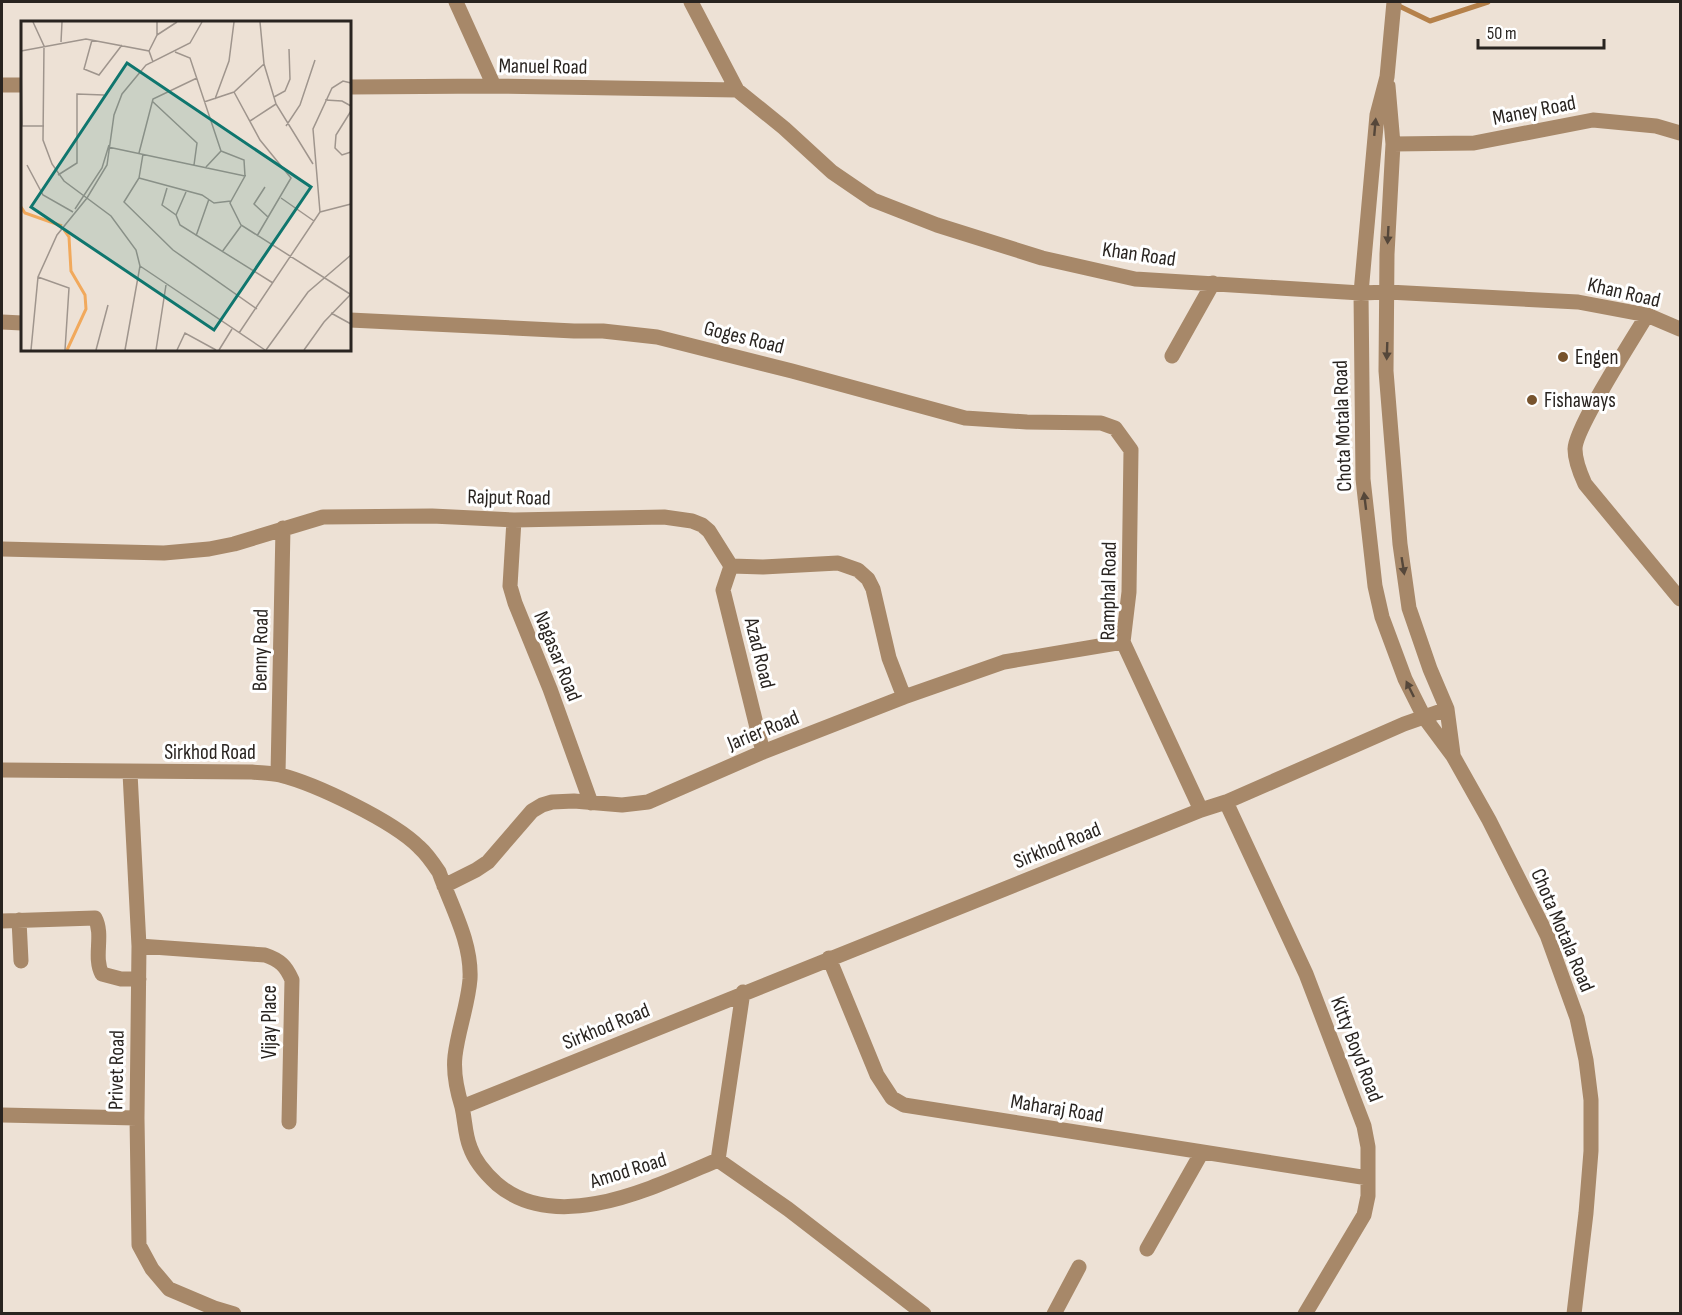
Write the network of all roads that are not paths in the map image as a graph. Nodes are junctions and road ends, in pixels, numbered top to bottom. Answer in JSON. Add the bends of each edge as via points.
{"nodes":[{"id":1,"x":456,"y":2,"type":"edge"},
{"id":2,"x":691,"y":2,"type":"edge"},
{"id":3,"x":1394,"y":2,"type":"edge"},
{"id":4,"x":1387,"y":77,"type":"junction"},
{"id":5,"x":2,"y":85,"type":"edge"},
{"id":6,"x":21,"y":86,"type":"edge"},
{"id":7,"x":494,"y":86,"type":"junction"},
{"id":8,"x":351,"y":87,"type":"edge"},
{"id":9,"x":737,"y":90,"type":"junction"},
{"id":10,"x":1680,"y":133,"type":"edge"},
{"id":11,"x":1393,"y":144,"type":"junction"},
{"id":12,"x":1213,"y":283,"type":"junction"},
{"id":13,"x":1388,"y":292,"type":"junction"},
{"id":14,"x":1361,"y":293,"type":"junction"},
{"id":15,"x":1647,"y":315,"type":"junction"},
{"id":16,"x":351,"y":320,"type":"edge"},
{"id":17,"x":2,"y":322,"type":"edge"},
{"id":18,"x":21,"y":322,"type":"edge"},
{"id":19,"x":1680,"y":329,"type":"edge"},
{"id":20,"x":1172,"y":356,"type":"dead end"},
{"id":21,"x":1120,"y":432,"type":"joint"},
{"id":22,"x":514,"y":520,"type":"junction"},
{"id":23,"x":284,"y":528,"type":"junction"},
{"id":24,"x":2,"y":549,"type":"edge"},
{"id":25,"x":731,"y":566,"type":"junction"},
{"id":26,"x":1680,"y":598,"type":"edge"},
{"id":27,"x":1123,"y":642,"type":"junction"},
{"id":28,"x":904,"y":697,"type":"junction"},
{"id":29,"x":1447,"y":709,"type":"junction"},
{"id":30,"x":1424,"y":717,"type":"junction"},
{"id":31,"x":763,"y":752,"type":"junction"},
{"id":32,"x":1453,"y":756,"type":"junction"},
{"id":33,"x":2,"y":770,"type":"edge"},
{"id":34,"x":130,"y":773,"type":"junction"},
{"id":35,"x":278,"y":774,"type":"junction"},
{"id":36,"x":1226,"y":802,"type":"junction"},
{"id":37,"x":591,"y":803,"type":"junction"},
{"id":38,"x":1201,"y":810,"type":"junction"},
{"id":39,"x":444,"y":886,"type":"junction"},
{"id":40,"x":19,"y":920,"type":"junction"},
{"id":41,"x":2,"y":921,"type":"edge"},
{"id":42,"x":139,"y":946,"type":"junction"},
{"id":43,"x":829,"y":958,"type":"junction"},
{"id":44,"x":21,"y":961,"type":"dead end"},
{"id":45,"x":139,"y":979,"type":"junction"},
{"id":46,"x":743,"y":992,"type":"junction"},
{"id":47,"x":462,"y":1107,"type":"junction"},
{"id":48,"x":2,"y":1115,"type":"edge"},
{"id":49,"x":137,"y":1118,"type":"junction"},
{"id":50,"x":289,"y":1122,"type":"dead end"},
{"id":51,"x":1202,"y":1152,"type":"junction"},
{"id":52,"x":718,"y":1160,"type":"junction"},
{"id":53,"x":1368,"y":1178,"type":"junction"},
{"id":54,"x":1147,"y":1249,"type":"dead end"},
{"id":55,"x":1079,"y":1267,"type":"dead end"},
{"id":56,"x":234,"y":1314,"type":"edge"},
{"id":57,"x":924,"y":1314,"type":"edge"},
{"id":58,"x":1054,"y":1314,"type":"edge"},
{"id":59,"x":1305,"y":1314,"type":"edge"},
{"id":60,"x":1574,"y":1314,"type":"edge"}],
"edges":[{"from":1,"to":7,"type":"street"},
{"from":2,"to":9,"type":"street","name":"Khan Road"},
{"from":3,"to":4,"type":"street","name":"Chota Motala Road"},
{"from":4,"to":11,"type":"street","name":"Chota Motala Road"},
{"from":14,"to":4,"type":"street","name":"Chota Motala Road","one_way":true,"via":[[1377,115]]},
{"from":5,"to":6,"type":"street"},
{"from":7,"to":8,"type":"street","name":"Manuel Road"},
{"from":7,"to":9,"type":"street","name":"Manuel Road"},
{"from":9,"to":12,"type":"street","name":"Khan Road","via":[[832,171],[873,200],[1042,258],[1135,279]]},
{"from":10,"to":11,"type":"street","name":"Maney Road","via":[[1656,126],[1593,120],[1474,143]]},
{"from":11,"to":13,"type":"street","name":"Chota Motala Road","one_way":true},
{"from":12,"to":14,"type":"street","name":"Khan Road"},
{"from":12,"to":20,"type":"street"},
{"from":13,"to":14,"type":"street","name":"Khan Road"},
{"from":13,"to":15,"type":"street","name":"Khan Road","via":[[1578,302]]},
{"from":13,"to":29,"type":"street","name":"Chota Motala Road","one_way":true,"via":[[1386,371],[1409,608]]},
{"from":30,"to":14,"type":"street","name":"Chota Motala Road","one_way":true,"via":[[1393,647],[1375,586],[1363,479]]},
{"from":15,"to":19,"type":"street","name":"Khan Road"},
{"from":15,"to":26,"type":"street","via":[[1587,418],[1575,447],[1578,471],[1596,501]]},
{"from":16,"to":21,"type":"street","name":"Goges Road","via":[[603,331],[657,337],[965,418],[1101,423]]},
{"from":17,"to":18,"type":"street"},
{"from":21,"to":27,"type":"street","name":"Ramphal Road","via":[[1131,450],[1129,592]]},
{"from":22,"to":23,"type":"street","name":"Rajput Road","via":[[323,517]]},
{"from":22,"to":25,"type":"street","name":"Rajput Road","via":[[664,517],[692,521],[709,531]]},
{"from":22,"to":37,"type":"street","name":"Nagasar Road","via":[[510,586]]},
{"from":23,"to":24,"type":"street","name":"Rajput Road","via":[[234,544],[164,553]]},
{"from":23,"to":35,"type":"street","name":"Benny Road"},
{"from":25,"to":28,"type":"street","via":[[838,563],[858,570],[873,589],[889,658]]},
{"from":25,"to":31,"type":"street","name":"Azad Road","via":[[723,590]]},
{"from":27,"to":28,"type":"street","name":"Jarier Road","via":[[1004,662]]},
{"from":27,"to":38,"type":"street","name":"Ramphal Road"},
{"from":28,"to":31,"type":"street","name":"Jarier Road"},
{"from":29,"to":30,"type":"street","name":"Sirkhod Road"},
{"from":29,"to":32,"type":"street","name":"Chota Motala Road"},
{"from":30,"to":32,"type":"street","name":"Chota Motala Road"},
{"from":30,"to":36,"type":"street","name":"Sirkhod Road"},
{"from":31,"to":37,"type":"street","name":"Jarier Road","via":[[648,802]]},
{"from":32,"to":60,"type":"street","name":"Chota Motala Road","via":[[1490,820],[1547,935],[1580,1029],[1591,1100],[1591,1151]]},
{"from":33,"to":34,"type":"street","name":"Sirkhod Road"},
{"from":34,"to":35,"type":"street","name":"Sirkhod Road"},
{"from":34,"to":42,"type":"street","name":"Privet Road"},
{"from":35,"to":39,"type":"street","name":"Sirkhod Road","via":[[307,784],[399,831],[432,861]]},
{"from":36,"to":38,"type":"street","name":"Sirkhod Road"},
{"from":36,"to":53,"type":"street","name":"Kitty Boyd Road","via":[[1338,1054],[1364,1126]]},
{"from":37,"to":39,"type":"street","name":"Jarier Road","via":[[542,805],[532,811],[488,862]]},
{"from":38,"to":43,"type":"street","name":"Sirkhod Road"},
{"from":39,"to":47,"type":"street","name":"Sirkhod Road","via":[[469,953],[470,978],[455,1058],[456,1088]]},
{"from":40,"to":41,"type":"street"},
{"from":40,"to":44,"type":"street"},
{"from":40,"to":45,"type":"street","via":[[95,918],[102,974]]},
{"from":42,"to":45,"type":"street","name":"Privet Road"},
{"from":42,"to":50,"type":"street","name":"Vijay Place","via":[[266,955],[284,965],[292,980]]},
{"from":43,"to":46,"type":"street","name":"Sirkhod Road"},
{"from":43,"to":51,"type":"street","name":"Maharaj Road","via":[[877,1075],[892,1098],[904,1105]]},
{"from":45,"to":49,"type":"street","name":"Privet Road"},
{"from":46,"to":47,"type":"street","name":"Sirkhod Road"},
{"from":46,"to":52,"type":"street"},
{"from":47,"to":52,"type":"street","name":"Amod Road","via":[[470,1148],[484,1172],[508,1193],[536,1205],[567,1206],[622,1198]]},
{"from":48,"to":49,"type":"street"},
{"from":49,"to":56,"type":"street","name":"Privet Road","via":[[139,1245],[169,1289]]},
{"from":51,"to":53,"type":"street","name":"Maharaj Road"},
{"from":51,"to":54,"type":"street"},
{"from":52,"to":57,"type":"street"},
{"from":53,"to":59,"type":"street","name":"Kitty Boyd Road","via":[[1364,1215]]},
{"from":55,"to":58,"type":"street"}]}
